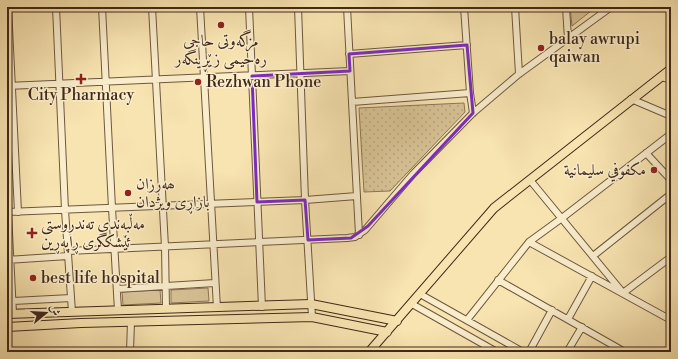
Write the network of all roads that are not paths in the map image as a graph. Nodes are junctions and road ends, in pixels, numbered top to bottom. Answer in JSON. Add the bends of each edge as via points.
{"nodes":[{"id":1,"x":8,"y":7,"type":"edge"},
{"id":2,"x":56,"y":7,"type":"edge"},
{"id":3,"x":102,"y":7,"type":"edge"},
{"id":4,"x":152,"y":7,"type":"edge"},
{"id":5,"x":200,"y":7,"type":"edge"},
{"id":6,"x":249,"y":7,"type":"edge"},
{"id":7,"x":298,"y":7,"type":"edge"},
{"id":8,"x":347,"y":7,"type":"edge"},
{"id":9,"x":464,"y":7,"type":"edge"},
{"id":10,"x":515,"y":7,"type":"edge"},
{"id":11,"x":566,"y":7,"type":"edge"},
{"id":12,"x":611,"y":7,"type":"edge"},
{"id":13,"x":568,"y":39,"type":"junction"},
{"id":14,"x":467,"y":45,"type":"junction"},
{"id":15,"x":349,"y":54,"type":"junction"},
{"id":16,"x":671,"y":68,"type":"edge"},
{"id":17,"x":350,"y":71,"type":"junction"},
{"id":18,"x":300,"y":73,"type":"junction"},
{"id":19,"x":519,"y":74,"type":"junction"},
{"id":20,"x":252,"y":76,"type":"junction"},
{"id":21,"x":661,"y":77,"type":"junction"},
{"id":22,"x":204,"y":78,"type":"junction"},
{"id":23,"x":156,"y":80,"type":"junction"},
{"id":24,"x":671,"y":80,"type":"edge"},
{"id":25,"x":106,"y":82,"type":"junction"},
{"id":26,"x":59,"y":84,"type":"junction"},
{"id":27,"x":9,"y":86,"type":"edge"},
{"id":28,"x":470,"y":93,"type":"junction"},
{"id":29,"x":631,"y":99,"type":"junction"},
{"id":30,"x":352,"y":102,"type":"junction"},
{"id":31,"x":473,"y":113,"type":"junction"},
{"id":32,"x":671,"y":116,"type":"edge"},
{"id":33,"x":671,"y":134,"type":"edge"},
{"id":34,"x":646,"y":153,"type":"junction"},
{"id":35,"x":530,"y":180,"type":"junction"},
{"id":36,"x":671,"y":180,"type":"edge"},
{"id":37,"x":671,"y":194,"type":"edge"},
{"id":38,"x":357,"y":196,"type":"junction"},
{"id":39,"x":305,"y":200,"type":"junction"},
{"id":40,"x":257,"y":202,"type":"junction"},
{"id":41,"x":211,"y":204,"type":"junction"},
{"id":42,"x":163,"y":206,"type":"junction"},
{"id":43,"x":112,"y":208,"type":"junction"},
{"id":44,"x":65,"y":210,"type":"junction"},
{"id":45,"x":7,"y":212,"type":"edge"},
{"id":46,"x":18,"y":212,"type":"junction"},
{"id":47,"x":562,"y":218,"type":"junction"},
{"id":48,"x":359,"y":235,"type":"junction"},
{"id":49,"x":308,"y":240,"type":"junction"},
{"id":50,"x":260,"y":242,"type":"junction"},
{"id":51,"x":529,"y":242,"type":"junction"},
{"id":52,"x":214,"y":245,"type":"junction"},
{"id":53,"x":165,"y":247,"type":"junction"},
{"id":54,"x":115,"y":249,"type":"junction"},
{"id":55,"x":68,"y":253,"type":"junction"},
{"id":56,"x":593,"y":256,"type":"junction"},
{"id":57,"x":671,"y":257,"type":"edge"},
{"id":58,"x":9,"y":260,"type":"edge"},
{"id":59,"x":592,"y":276,"type":"junction"},
{"id":60,"x":9,"y":280,"type":"edge"},
{"id":61,"x":498,"y":280,"type":"junction"},
{"id":62,"x":215,"y":283,"type":"junction"},
{"id":63,"x":165,"y":286,"type":"junction"},
{"id":64,"x":117,"y":289,"type":"junction"},
{"id":65,"x":623,"y":293,"type":"junction"},
{"id":66,"x":420,"y":294,"type":"junction"},
{"id":67,"x":71,"y":298,"type":"junction"},
{"id":68,"x":13,"y":301,"type":"junction"},
{"id":69,"x":312,"y":304,"type":"junction"},
{"id":70,"x":412,"y":304,"type":"junction"},
{"id":71,"x":262,"y":306,"type":"junction"},
{"id":72,"x":166,"y":308,"type":"junction"},
{"id":73,"x":217,"y":308,"type":"junction"},
{"id":74,"x":118,"y":310,"type":"junction"},
{"id":75,"x":552,"y":310,"type":"junction"},
{"id":76,"x":72,"y":312,"type":"junction"},
{"id":77,"x":10,"y":314,"type":"edge"},
{"id":78,"x":312,"y":317,"type":"junction"},
{"id":79,"x":568,"y":319,"type":"junction"},
{"id":80,"x":467,"y":320,"type":"junction"},
{"id":81,"x":671,"y":320,"type":"edge"},
{"id":82,"x":131,"y":321,"type":"junction"},
{"id":83,"x":397,"y":321,"type":"junction"},
{"id":84,"x":7,"y":327,"type":"edge"},
{"id":85,"x":582,"y":327,"type":"junction"},
{"id":86,"x":387,"y":332,"type":"junction"},
{"id":87,"x":130,"y":352,"type":"edge"},
{"id":88,"x":369,"y":352,"type":"edge"},
{"id":89,"x":497,"y":352,"type":"edge"},
{"id":90,"x":524,"y":352,"type":"edge"},
{"id":91,"x":529,"y":352,"type":"edge"},
{"id":92,"x":567,"y":352,"type":"edge"},
{"id":93,"x":625,"y":352,"type":"edge"}],
"edges":[{"from":1,"to":27,"type":"street"},
{"from":2,"to":26,"type":"street"},
{"from":3,"to":25,"type":"street"},
{"from":4,"to":23,"type":"street"},
{"from":5,"to":22,"type":"street"},
{"from":6,"to":20,"type":"street"},
{"from":7,"to":18,"type":"street"},
{"from":8,"to":15,"type":"street"},
{"from":9,"to":14,"type":"street"},
{"from":10,"to":19,"type":"street"},
{"from":11,"to":13,"type":"street"},
{"from":12,"to":13,"type":"street"},
{"from":13,"to":19,"type":"street"},
{"from":14,"to":15,"type":"street"},
{"from":14,"to":28,"type":"street"},
{"from":15,"to":17,"type":"street"},
{"from":16,"to":21,"type":"main road"},
{"from":17,"to":18,"type":"street"},
{"from":17,"to":30,"type":"street"},
{"from":18,"to":20,"type":"street"},
{"from":18,"to":39,"type":"street"},
{"from":19,"to":31,"type":"street"},
{"from":20,"to":22,"type":"street"},
{"from":20,"to":40,"type":"street"},
{"from":21,"to":24,"type":"street"},
{"from":21,"to":29,"type":"main road"},
{"from":22,"to":23,"type":"street"},
{"from":22,"to":41,"type":"street"},
{"from":23,"to":25,"type":"street"},
{"from":23,"to":42,"type":"street"},
{"from":25,"to":26,"type":"street"},
{"from":25,"to":43,"type":"street"},
{"from":26,"to":27,"type":"street"},
{"from":26,"to":44,"type":"street"},
{"from":27,"to":46,"type":"street"},
{"from":28,"to":30,"type":"street"},
{"from":28,"to":31,"type":"street"},
{"from":29,"to":32,"type":"street"},
{"from":29,"to":35,"type":"main road"},
{"from":30,"to":38,"type":"street"},
{"from":31,"to":48,"type":"street","via":[[413,174]]},
{"from":33,"to":34,"type":"street"},
{"from":34,"to":36,"type":"street"},
{"from":34,"to":47,"type":"street"},
{"from":35,"to":47,"type":"street"},
{"from":35,"to":66,"type":"main road","via":[[494,208]]},
{"from":37,"to":56,"type":"street"},
{"from":38,"to":39,"type":"street"},
{"from":38,"to":48,"type":"street"},
{"from":39,"to":40,"type":"street"},
{"from":39,"to":49,"type":"street"},
{"from":40,"to":41,"type":"street"},
{"from":40,"to":50,"type":"street"},
{"from":41,"to":42,"type":"street"},
{"from":41,"to":52,"type":"street"},
{"from":42,"to":43,"type":"street"},
{"from":42,"to":53,"type":"street"},
{"from":43,"to":44,"type":"street"},
{"from":43,"to":54,"type":"street"},
{"from":44,"to":46,"type":"street"},
{"from":44,"to":55,"type":"street"},
{"from":45,"to":46,"type":"street"},
{"from":45,"to":58,"type":"street"},
{"from":47,"to":51,"type":"street"},
{"from":47,"to":56,"type":"street"},
{"from":48,"to":49,"type":"street","via":[[351,238]]},
{"from":49,"to":50,"type":"street"},
{"from":49,"to":69,"type":"street"},
{"from":50,"to":52,"type":"street"},
{"from":50,"to":71,"type":"street"},
{"from":51,"to":59,"type":"street"},
{"from":51,"to":61,"type":"street"},
{"from":52,"to":53,"type":"street"},
{"from":52,"to":62,"type":"street"},
{"from":53,"to":54,"type":"street"},
{"from":53,"to":63,"type":"street"},
{"from":54,"to":55,"type":"street"},
{"from":54,"to":64,"type":"street"},
{"from":55,"to":58,"type":"street"},
{"from":55,"to":67,"type":"street"},
{"from":56,"to":65,"type":"street"},
{"from":57,"to":65,"type":"street"},
{"from":58,"to":60,"type":"street"},
{"from":59,"to":65,"type":"street"},
{"from":59,"to":79,"type":"street"},
{"from":60,"to":68,"type":"street"},
{"from":61,"to":75,"type":"street"},
{"from":61,"to":80,"type":"street"},
{"from":62,"to":63,"type":"street"},
{"from":62,"to":73,"type":"street"},
{"from":63,"to":64,"type":"street"},
{"from":63,"to":72,"type":"street"},
{"from":64,"to":74,"type":"street"},
{"from":65,"to":81,"type":"street"},
{"from":66,"to":70,"type":"main road"},
{"from":66,"to":80,"type":"street"},
{"from":67,"to":68,"type":"street"},
{"from":67,"to":76,"type":"street"},
{"from":68,"to":77,"type":"street"},
{"from":69,"to":71,"type":"main road"},
{"from":69,"to":78,"type":"street"},
{"from":69,"to":83,"type":"main road"},
{"from":70,"to":83,"type":"main road"},
{"from":70,"to":89,"type":"street"},
{"from":71,"to":73,"type":"main road"},
{"from":72,"to":73,"type":"main road"},
{"from":72,"to":74,"type":"main road"},
{"from":74,"to":76,"type":"main road"},
{"from":75,"to":79,"type":"street"},
{"from":75,"to":91,"type":"street"},
{"from":76,"to":77,"type":"main road"},
{"from":78,"to":82,"type":"main road"},
{"from":78,"to":86,"type":"main road"},
{"from":79,"to":85,"type":"street"},
{"from":80,"to":90,"type":"street"},
{"from":82,"to":84,"type":"main road"},
{"from":82,"to":87,"type":"street"},
{"from":83,"to":86,"type":"main road"},
{"from":85,"to":92,"type":"street"},
{"from":85,"to":93,"type":"street"},
{"from":86,"to":88,"type":"main road"}]}
